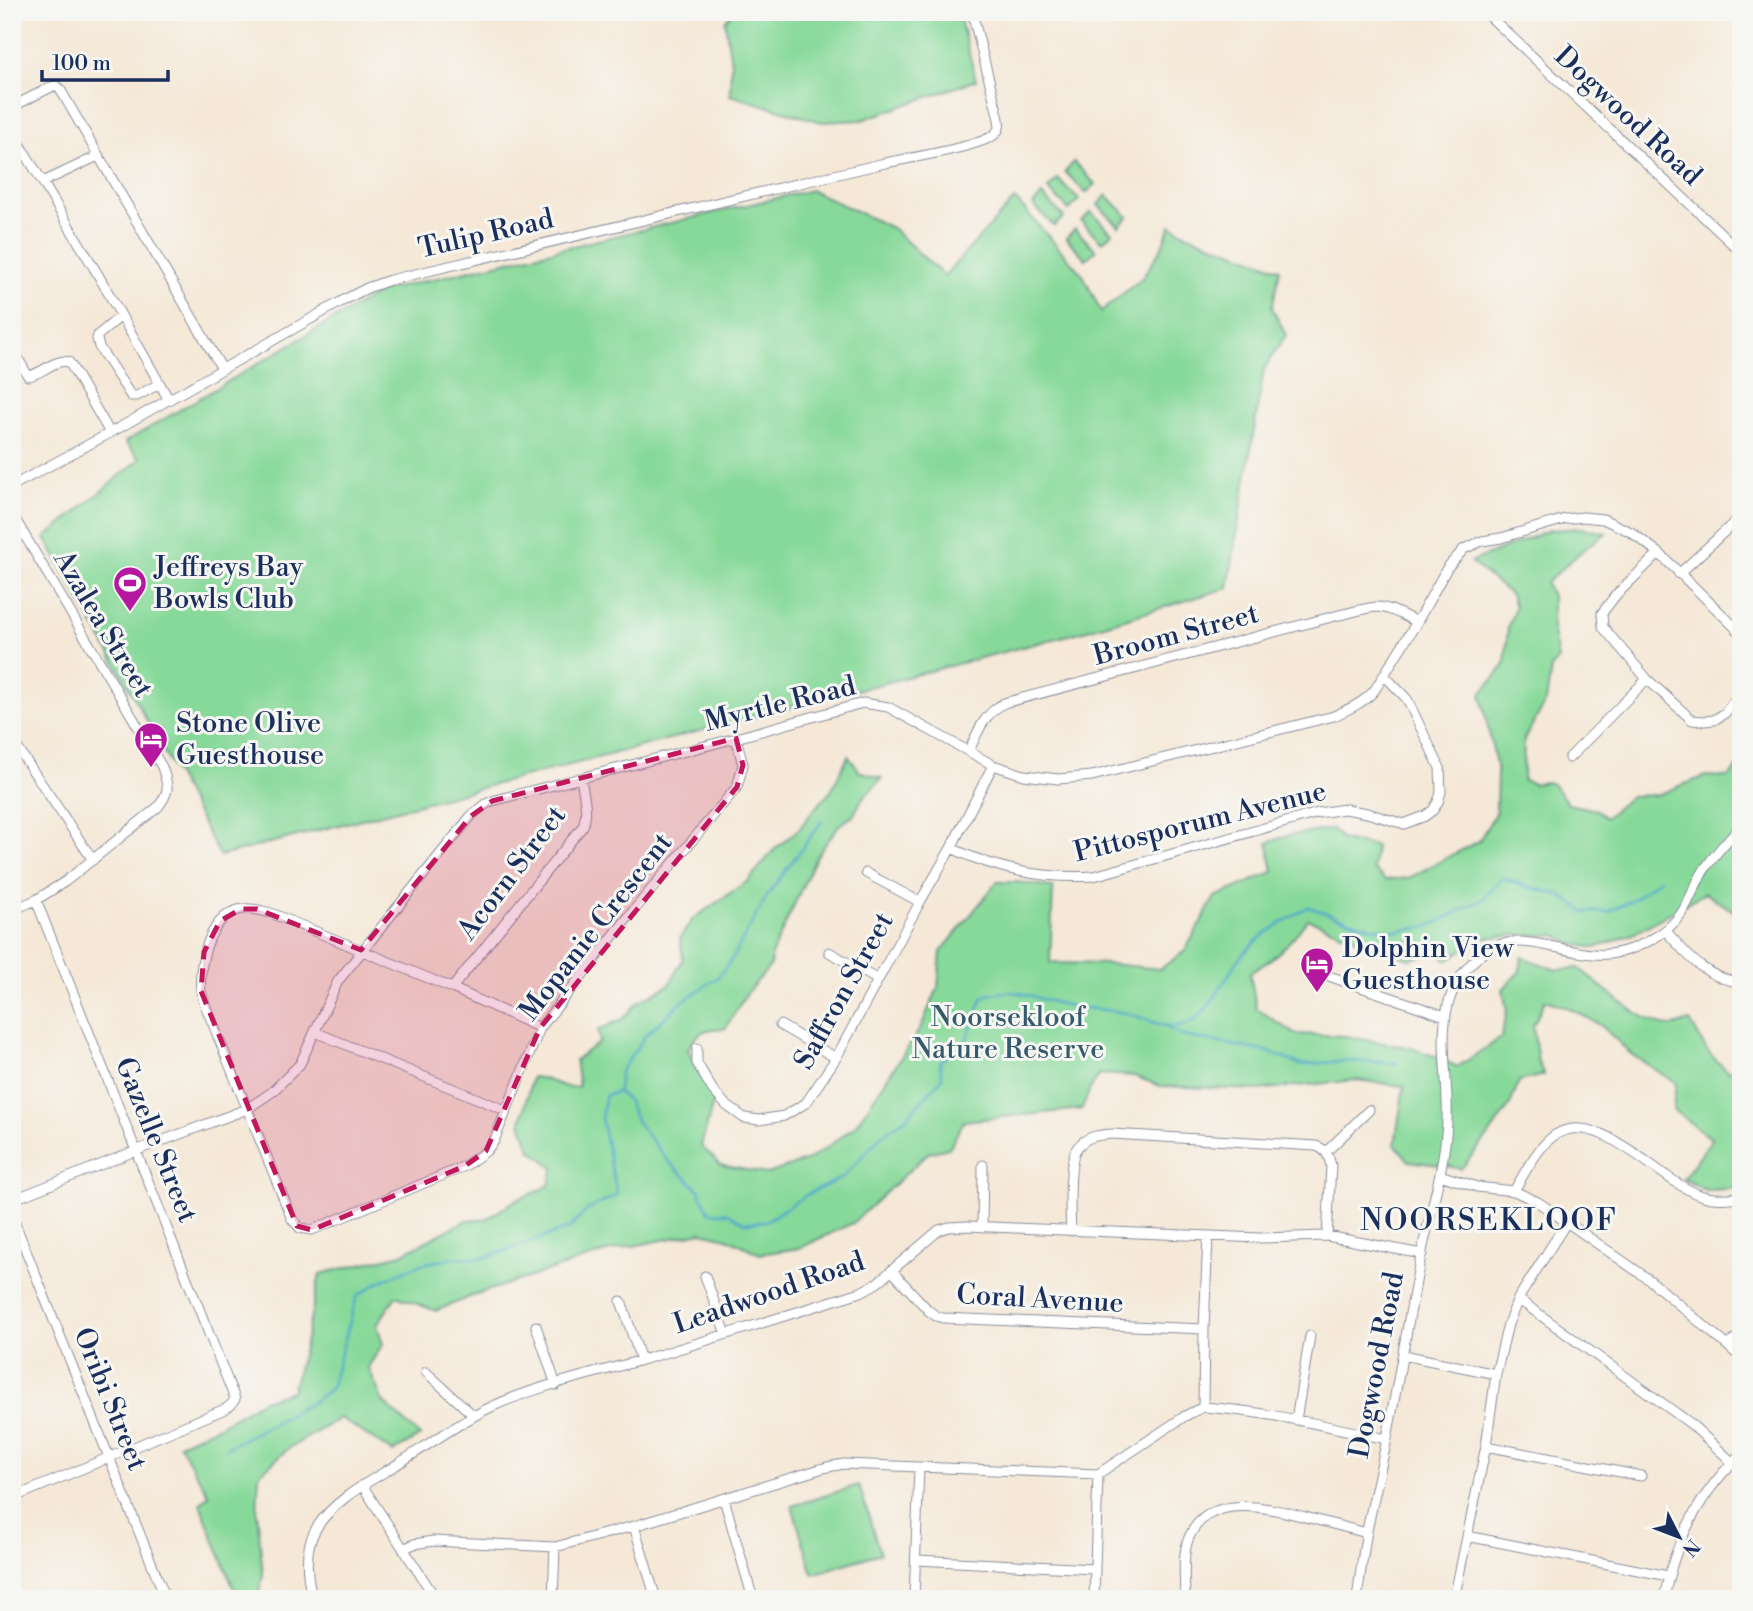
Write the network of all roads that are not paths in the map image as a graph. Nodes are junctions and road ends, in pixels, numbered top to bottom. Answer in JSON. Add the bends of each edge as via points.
{"nodes":[{"id":1,"x":972,"y":12,"type":"edge"},
{"id":2,"x":1485,"y":12,"type":"edge"},
{"id":3,"x":12,"y":107,"type":"edge"},
{"id":4,"x":12,"y":131,"type":"edge"},
{"id":5,"x":98,"y":156,"type":"junction"},
{"id":6,"x":43,"y":182,"type":"junction"},
{"id":7,"x":1741,"y":252,"type":"edge"},
{"id":8,"x":121,"y":316,"type":"junction"},
{"id":9,"x":12,"y":348,"type":"edge"},
{"id":10,"x":222,"y":369,"type":"junction"},
{"id":11,"x":159,"y":383,"type":"junction"},
{"id":12,"x":169,"y":400,"type":"junction"},
{"id":13,"x":110,"y":433,"type":"junction"},
{"id":14,"x":12,"y":486,"type":"edge"},
{"id":15,"x":12,"y":514,"type":"edge"},
{"id":16,"x":1739,"y":517,"type":"edge"},
{"id":17,"x":1659,"y":554,"type":"junction"},
{"id":18,"x":1679,"y":574,"type":"junction"},
{"id":19,"x":1417,"y":622,"type":"junction"},
{"id":20,"x":1741,"y":633,"type":"edge"},
{"id":21,"x":1385,"y":676,"type":"junction"},
{"id":22,"x":1647,"y":679,"type":"junction"},
{"id":23,"x":1741,"y":692,"type":"edge"},
{"id":24,"x":736,"y":738,"type":"junction"},
{"id":25,"x":12,"y":740,"type":"edge"},
{"id":26,"x":969,"y":751,"type":"junction"},
{"id":27,"x":1569,"y":758,"type":"dead end"},
{"id":28,"x":993,"y":765,"type":"junction"},
{"id":29,"x":581,"y":778,"type":"junction"},
{"id":30,"x":1741,"y":827,"type":"edge"},
{"id":31,"x":951,"y":848,"type":"junction"},
{"id":32,"x":93,"y":860,"type":"junction"},
{"id":33,"x":866,"y":873,"type":"dead end"},
{"id":34,"x":36,"y":900,"type":"junction"},
{"id":35,"x":920,"y":902,"type":"junction"},
{"id":36,"x":12,"y":910,"type":"edge"},
{"id":37,"x":1666,"y":932,"type":"junction"},
{"id":38,"x":362,"y":950,"type":"junction"},
{"id":39,"x":829,"y":952,"type":"dead end"},
{"id":40,"x":1323,"y":974,"type":"dead end"},
{"id":41,"x":878,"y":980,"type":"junction"},
{"id":42,"x":1741,"y":982,"type":"edge"},
{"id":43,"x":452,"y":988,"type":"junction"},
{"id":44,"x":1445,"y":1016,"type":"junction"},
{"id":45,"x":780,"y":1026,"type":"dead end"},
{"id":46,"x":540,"y":1028,"type":"junction"},
{"id":47,"x":315,"y":1032,"type":"junction"},
{"id":48,"x":697,"y":1048,"type":"dead end"},
{"id":49,"x":836,"y":1058,"type":"junction"},
{"id":50,"x":247,"y":1108,"type":"junction"},
{"id":51,"x":505,"y":1110,"type":"junction"},
{"id":52,"x":1369,"y":1110,"type":"dead end"},
{"id":53,"x":135,"y":1151,"type":"junction"},
{"id":54,"x":1326,"y":1152,"type":"junction"},
{"id":55,"x":983,"y":1165,"type":"dead end"},
{"id":56,"x":1440,"y":1175,"type":"junction"},
{"id":57,"x":1514,"y":1191,"type":"junction"},
{"id":58,"x":1741,"y":1197,"type":"edge"},
{"id":59,"x":12,"y":1200,"type":"edge"},
{"id":60,"x":12,"y":1216,"type":"edge"},
{"id":61,"x":1566,"y":1223,"type":"junction"},
{"id":62,"x":982,"y":1227,"type":"junction"},
{"id":63,"x":1071,"y":1231,"type":"junction"},
{"id":64,"x":1208,"y":1236,"type":"junction"},
{"id":65,"x":1327,"y":1236,"type":"junction"},
{"id":66,"x":1422,"y":1254,"type":"junction"},
{"id":67,"x":892,"y":1271,"type":"junction"},
{"id":68,"x":705,"y":1276,"type":"dead end"},
{"id":69,"x":1518,"y":1299,"type":"junction"},
{"id":70,"x":621,"y":1301,"type":"dead end"},
{"id":71,"x":536,"y":1326,"type":"dead end"},
{"id":72,"x":1204,"y":1329,"type":"junction"},
{"id":73,"x":1741,"y":1333,"type":"edge"},
{"id":74,"x":726,"y":1334,"type":"junction"},
{"id":75,"x":1310,"y":1336,"type":"dead end"},
{"id":76,"x":1728,"y":1346,"type":"junction"},
{"id":77,"x":1403,"y":1355,"type":"junction"},
{"id":78,"x":1741,"y":1358,"type":"edge"},
{"id":79,"x":641,"y":1360,"type":"junction"},
{"id":80,"x":426,"y":1372,"type":"dead end"},
{"id":81,"x":1496,"y":1374,"type":"junction"},
{"id":82,"x":556,"y":1385,"type":"junction"},
{"id":83,"x":1203,"y":1407,"type":"junction"},
{"id":84,"x":474,"y":1416,"type":"junction"},
{"id":85,"x":1296,"y":1419,"type":"junction"},
{"id":86,"x":1387,"y":1439,"type":"junction"},
{"id":87,"x":1486,"y":1446,"type":"junction"},
{"id":88,"x":1741,"y":1454,"type":"edge"},
{"id":89,"x":109,"y":1458,"type":"junction"},
{"id":90,"x":1732,"y":1462,"type":"junction"},
{"id":91,"x":919,"y":1468,"type":"junction"},
{"id":92,"x":1098,"y":1474,"type":"junction"},
{"id":93,"x":1641,"y":1476,"type":"dead end"},
{"id":94,"x":362,"y":1485,"type":"junction"},
{"id":95,"x":12,"y":1498,"type":"edge"},
{"id":96,"x":724,"y":1499,"type":"junction"},
{"id":97,"x":634,"y":1526,"type":"junction"},
{"id":98,"x":1367,"y":1532,"type":"junction"},
{"id":99,"x":1467,"y":1536,"type":"junction"},
{"id":100,"x":555,"y":1547,"type":"junction"},
{"id":101,"x":403,"y":1549,"type":"junction"},
{"id":102,"x":916,"y":1560,"type":"junction"},
{"id":103,"x":1094,"y":1569,"type":"junction"},
{"id":104,"x":1668,"y":1576,"type":"junction"},
{"id":105,"x":166,"y":1599,"type":"edge"},
{"id":106,"x":312,"y":1599,"type":"edge"},
{"id":107,"x":436,"y":1599,"type":"edge"},
{"id":108,"x":553,"y":1599,"type":"edge"},
{"id":109,"x":656,"y":1599,"type":"edge"},
{"id":110,"x":753,"y":1599,"type":"edge"},
{"id":111,"x":914,"y":1599,"type":"edge"},
{"id":112,"x":1094,"y":1599,"type":"edge"},
{"id":113,"x":1185,"y":1599,"type":"edge"},
{"id":114,"x":1357,"y":1599,"type":"edge"},
{"id":115,"x":1454,"y":1599,"type":"edge"},
{"id":116,"x":1664,"y":1599,"type":"edge"}],
"edges":[{"from":1,"to":10,"type":"street","name":"Tulip Road","via":[[1000,124],[990,138],[390,280],[344,300]]},
{"from":2,"to":7,"type":"street","name":"Dogwood Road"},
{"from":3,"to":5,"type":"street","via":[[56,86]]},
{"from":4,"to":6,"type":"street"},
{"from":5,"to":6,"type":"street"},
{"from":5,"to":10,"type":"street"},
{"from":6,"to":8,"type":"street"},
{"from":8,"to":11,"type":"street"},
{"from":8,"to":11,"type":"street","via":[[98,335],[99,347],[131,396]]},
{"from":9,"to":13,"type":"street","via":[[29,376],[58,362],[69,362]]},
{"from":10,"to":12,"type":"street","name":"Tulip Road"},
{"from":11,"to":12,"type":"street"},
{"from":12,"to":13,"type":"street","name":"Tulip Road"},
{"from":13,"to":14,"type":"street","name":"Tulip Road"},
{"from":15,"to":32,"type":"street","name":"Azalea Street","via":[[162,767],[168,785],[158,807]]},
{"from":16,"to":18,"type":"street"},
{"from":17,"to":18,"type":"street","name":"Myrtle Road"},
{"from":17,"to":19,"type":"street","name":"Myrtle Road","via":[[1631,532],[1603,519],[1583,517],[1482,541],[1456,556]]},
{"from":17,"to":22,"type":"street","via":[[1602,613],[1603,627]]},
{"from":18,"to":20,"type":"street","name":"Myrtle Road"},
{"from":19,"to":21,"type":"street","name":"Myrtle Road"},
{"from":19,"to":26,"type":"street","name":"Broom Street","via":[[1390,610],[1371,608],[1004,703],[988,714]]},
{"from":21,"to":28,"type":"street","name":"Myrtle Road","via":[[1366,699],[1334,716],[1092,776],[1058,779]]},
{"from":21,"to":31,"type":"street","name":"Pittosporum Avenue","via":[[1407,699],[1440,768],[1438,802],[1425,816],[1404,824],[1345,809],[1318,813],[1094,876],[1067,878],[1006,869]]},
{"from":22,"to":23,"type":"street","via":[[1692,720],[1714,720]]},
{"from":22,"to":27,"type":"street"},
{"from":24,"to":26,"type":"street","name":"Myrtle Road","via":[[863,703],[888,707]]},
{"from":24,"to":29,"type":"street","name":"Myrtle Road"},
{"from":24,"to":46,"type":"street","name":"Mopanie Crescent","via":[[743,765],[734,793]]},
{"from":25,"to":32,"type":"street"},
{"from":26,"to":28,"type":"street","name":"Myrtle Road"},
{"from":28,"to":31,"type":"street","name":"Saffron Street"},
{"from":29,"to":38,"type":"street","name":"Myrtle Road","via":[[485,804]]},
{"from":29,"to":43,"type":"street","name":"Acorn Street","via":[[586,810],[583,826]]},
{"from":30,"to":37,"type":"street","name":"Dogwood Road","via":[[1706,867],[1684,910]]},
{"from":31,"to":35,"type":"street","name":"Saffron Street"},
{"from":32,"to":34,"type":"street"},
{"from":33,"to":35,"type":"street"},
{"from":34,"to":36,"type":"street"},
{"from":34,"to":53,"type":"street","name":"Gazelle Street"},
{"from":35,"to":41,"type":"street","name":"Saffron Street"},
{"from":37,"to":42,"type":"street","via":[[1705,971]]},
{"from":37,"to":44,"type":"street","name":"Dogwood Road","via":[[1618,954],[1595,955],[1529,942],[1492,947],[1456,982]]},
{"from":38,"to":43,"type":"street"},
{"from":38,"to":47,"type":"street","name":"Myrtle Road","via":[[338,981]]},
{"from":38,"to":50,"type":"street","via":[[257,909],[241,909],[220,921],[204,951],[201,991]]},
{"from":39,"to":41,"type":"street"},
{"from":40,"to":44,"type":"street"},
{"from":41,"to":49,"type":"street","name":"Saffron Street"},
{"from":43,"to":46,"type":"street"},
{"from":44,"to":56,"type":"street","name":"Dogwood Road","via":[[1447,1121]]},
{"from":45,"to":49,"type":"street"},
{"from":46,"to":51,"type":"street","name":"Mopanie Crescent"},
{"from":47,"to":50,"type":"street","name":"Myrtle Road","via":[[294,1071]]},
{"from":47,"to":51,"type":"street"},
{"from":48,"to":49,"type":"street","name":"Saffron Street","via":[[697,1063],[726,1105],[744,1118],[760,1120],[784,1116],[806,1103]]},
{"from":50,"to":51,"type":"street","name":"Mopanie Crescent","via":[[292,1219],[307,1230],[465,1166],[494,1140]]},
{"from":50,"to":53,"type":"street","name":"Myrtle Road"},
{"from":52,"to":54,"type":"street"},
{"from":53,"to":59,"type":"street","name":"Myrtle Road"},
{"from":53,"to":89,"type":"street","name":"Gazelle Street","via":[[234,1402]]},
{"from":54,"to":63,"type":"street","via":[[1316,1146],[1097,1135],[1082,1143],[1073,1156]]},
{"from":54,"to":65,"type":"street","via":[[1331,1166]]},
{"from":55,"to":62,"type":"street"},
{"from":56,"to":57,"type":"street","via":[[1477,1187]]},
{"from":56,"to":66,"type":"street","name":"Dogwood Road"},
{"from":57,"to":58,"type":"street","via":[[1548,1141],[1573,1129],[1615,1139],[1693,1192],[1716,1198]]},
{"from":57,"to":61,"type":"street"},
{"from":60,"to":89,"type":"street","name":"Oribi Street"},
{"from":61,"to":69,"type":"street"},
{"from":61,"to":76,"type":"street","via":[[1651,1281]]},
{"from":62,"to":63,"type":"street","name":"Leadwood Road"},
{"from":62,"to":67,"type":"street","name":"Leadwood Road","via":[[939,1230]]},
{"from":63,"to":64,"type":"street","name":"Leadwood Road"},
{"from":64,"to":65,"type":"street","name":"Leadwood Road"},
{"from":64,"to":72,"type":"street"},
{"from":65,"to":66,"type":"street","name":"Leadwood Road"},
{"from":66,"to":77,"type":"street","name":"Dogwood Road"},
{"from":67,"to":72,"type":"street","name":"Coral Avenue","via":[[929,1311],[943,1318]]},
{"from":67,"to":74,"type":"street","name":"Leadwood Road","via":[[861,1292]]},
{"from":68,"to":74,"type":"street"},
{"from":69,"to":81,"type":"street"},
{"from":69,"to":90,"type":"street","via":[[1691,1424]]},
{"from":70,"to":79,"type":"street"},
{"from":71,"to":82,"type":"street"},
{"from":72,"to":83,"type":"street"},
{"from":73,"to":76,"type":"street"},
{"from":74,"to":79,"type":"street","name":"Leadwood Road"},
{"from":75,"to":85,"type":"street"},
{"from":76,"to":78,"type":"street"},
{"from":77,"to":81,"type":"street"},
{"from":77,"to":86,"type":"street","name":"Dogwood Road"},
{"from":79,"to":82,"type":"street","name":"Leadwood Road"},
{"from":80,"to":84,"type":"street"},
{"from":81,"to":87,"type":"street"},
{"from":82,"to":84,"type":"street","name":"Leadwood Road"},
{"from":83,"to":85,"type":"street"},
{"from":83,"to":92,"type":"street"},
{"from":84,"to":94,"type":"street","name":"Leadwood Road"},
{"from":85,"to":86,"type":"street"},
{"from":86,"to":98,"type":"street","name":"Dogwood Road"},
{"from":87,"to":93,"type":"street"},
{"from":87,"to":99,"type":"street"},
{"from":88,"to":90,"type":"street"},
{"from":89,"to":95,"type":"street"},
{"from":89,"to":105,"type":"street","name":"Oribi Street"},
{"from":90,"to":104,"type":"street","via":[[1699,1502]]},
{"from":91,"to":92,"type":"street"},
{"from":91,"to":96,"type":"street","via":[[844,1464]]},
{"from":91,"to":102,"type":"street"},
{"from":92,"to":103,"type":"street"},
{"from":94,"to":101,"type":"street"},
{"from":94,"to":106,"type":"street","name":"Leadwood Road","via":[[316,1527],[306,1561]]},
{"from":96,"to":97,"type":"street"},
{"from":96,"to":110,"type":"street"},
{"from":97,"to":100,"type":"street"},
{"from":97,"to":109,"type":"street"},
{"from":98,"to":113,"type":"street","via":[[1271,1508],[1226,1508],[1210,1514],[1188,1540]]},
{"from":98,"to":114,"type":"street","name":"Dogwood Road"},
{"from":99,"to":104,"type":"street"},
{"from":99,"to":115,"type":"street"},
{"from":100,"to":101,"type":"street","via":[[433,1541]]},
{"from":100,"to":108,"type":"street"},
{"from":101,"to":107,"type":"street"},
{"from":102,"to":103,"type":"street"},
{"from":102,"to":111,"type":"street"},
{"from":103,"to":112,"type":"street"},
{"from":104,"to":116,"type":"street"}]}
